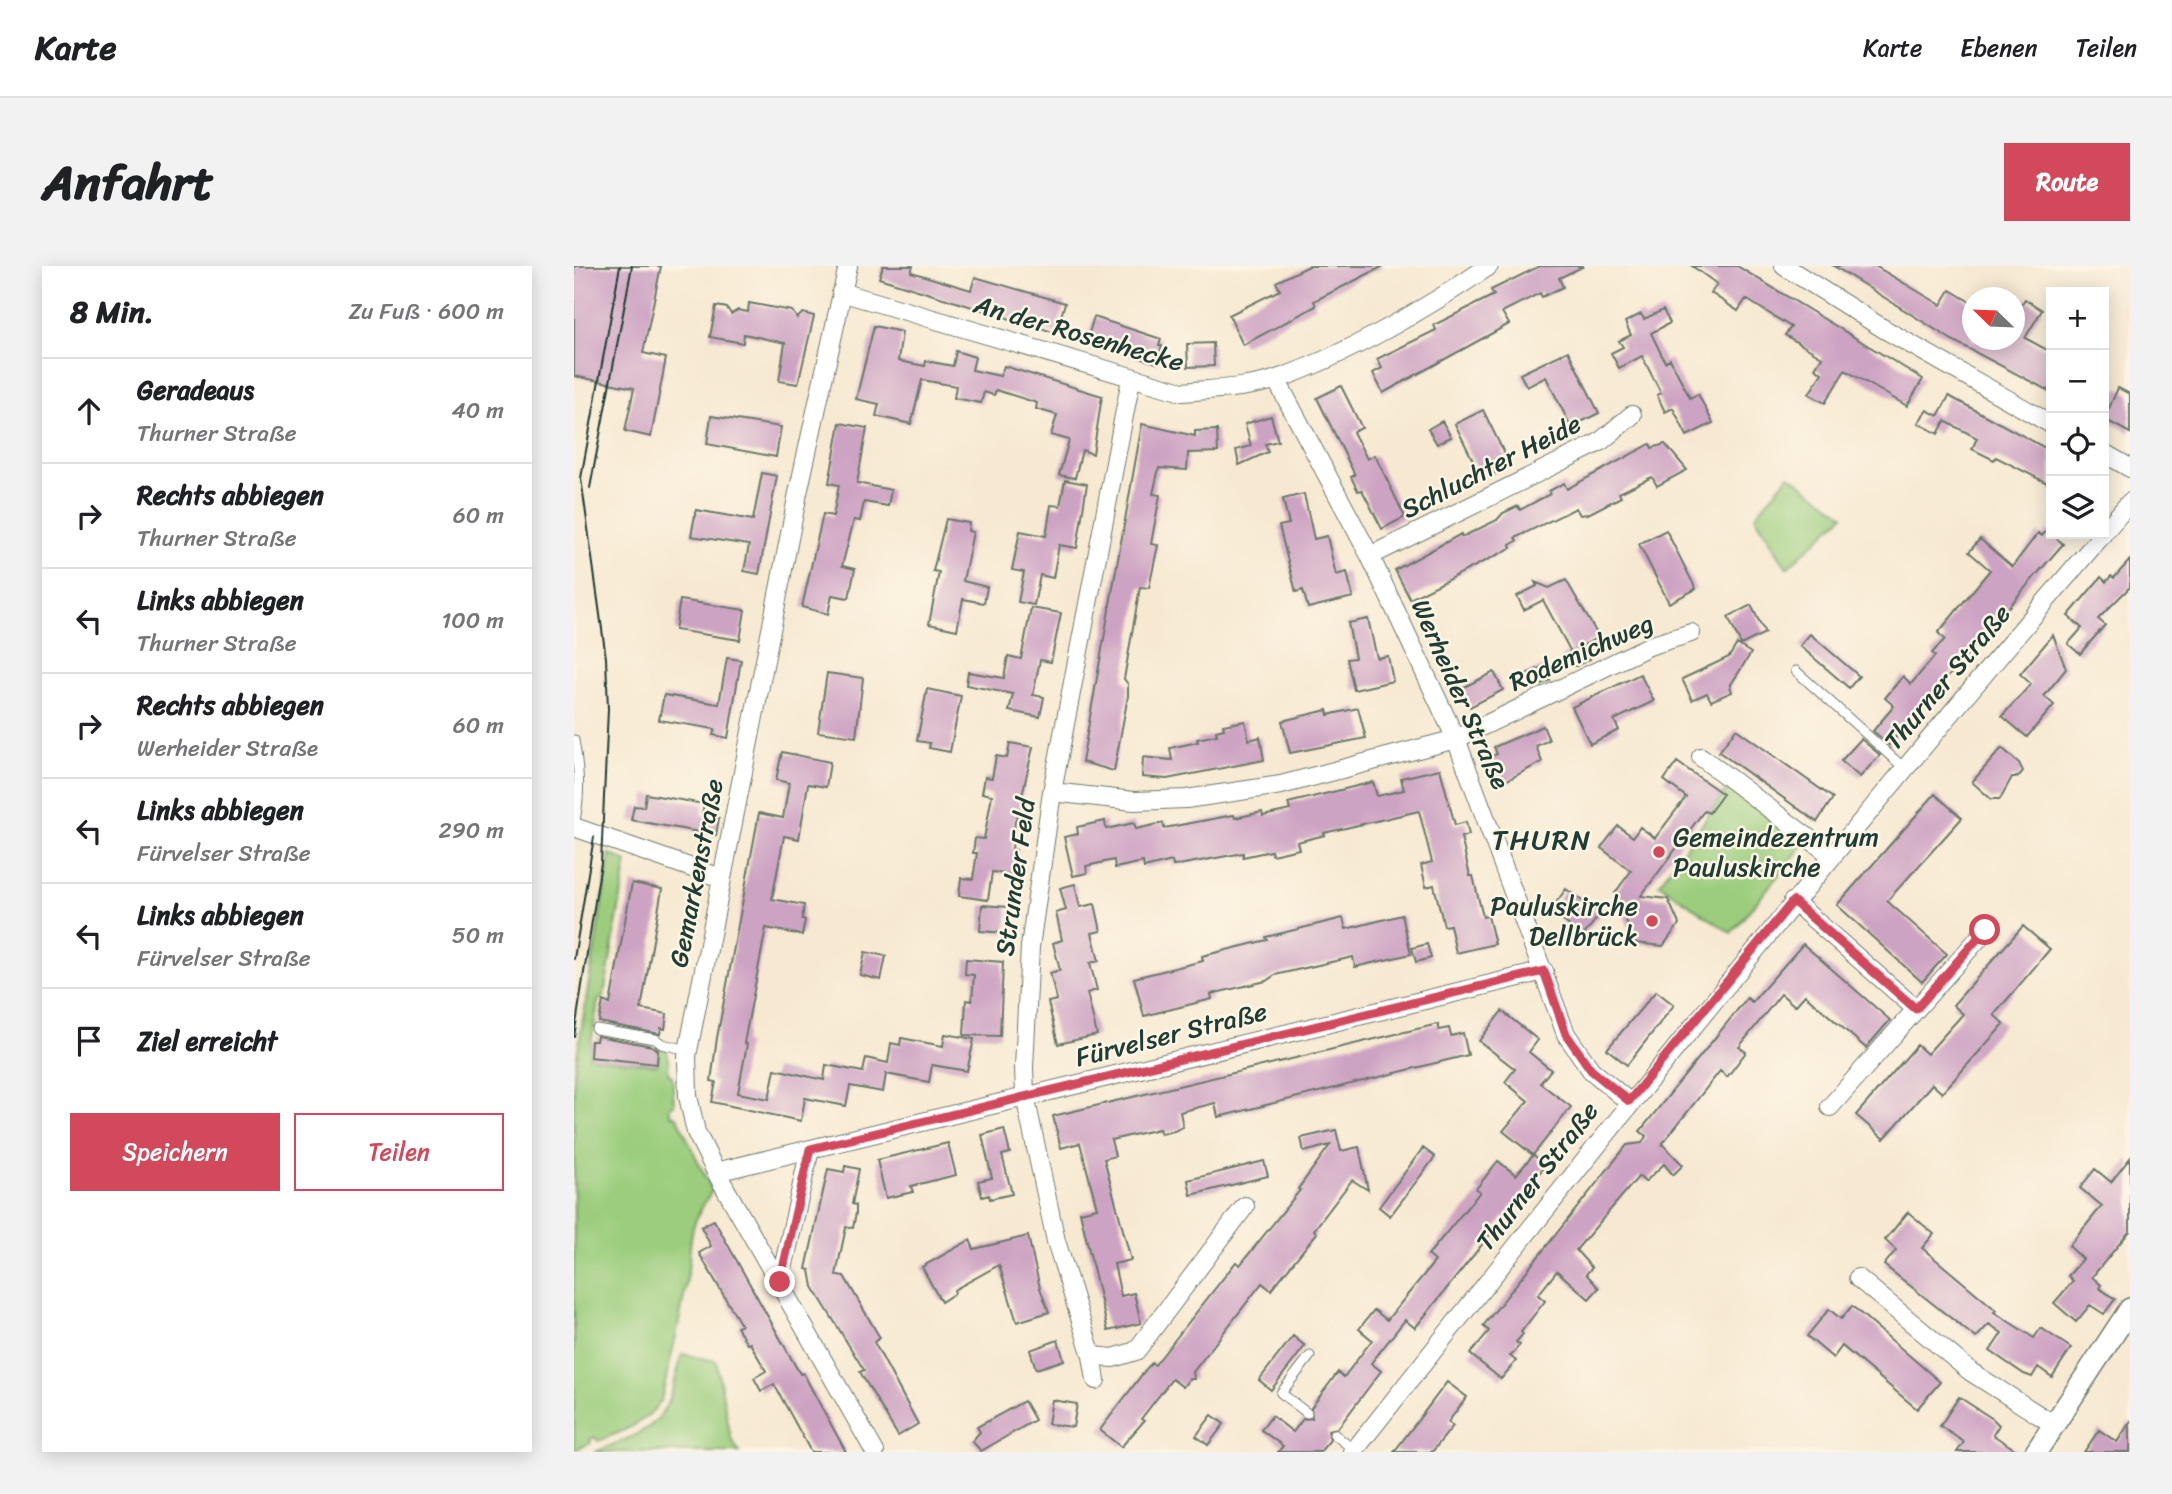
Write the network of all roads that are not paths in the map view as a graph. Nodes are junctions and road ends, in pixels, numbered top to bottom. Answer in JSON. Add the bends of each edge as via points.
{"nodes":[{"id":1,"x":848,"y":266,"type":"edge"},
{"id":2,"x":1489,"y":266,"type":"edge"},
{"id":3,"x":1784,"y":266,"type":"edge"},
{"id":4,"x":841,"y":292,"type":"junction"},
{"id":5,"x":1131,"y":379,"type":"junction"},
{"id":6,"x":1276,"y":379,"type":"junction"},
{"id":7,"x":1632,"y":415,"type":"dead end"},
{"id":8,"x":2046,"y":421,"type":"edge"},
{"id":9,"x":2109,"y":456,"type":"edge"},
{"id":10,"x":2130,"y":468,"type":"edge"},
{"id":11,"x":2130,"y":502,"type":"edge"},
{"id":12,"x":2109,"y":526,"type":"edge"},
{"id":13,"x":2098,"y":539,"type":"edge"},
{"id":14,"x":1370,"y":556,"type":"junction"},
{"id":15,"x":1690,"y":633,"type":"dead end"},
{"id":16,"x":1796,"y":671,"type":"dead end"},
{"id":17,"x":1456,"y":738,"type":"junction"},
{"id":18,"x":574,"y":740,"type":"edge"},
{"id":19,"x":1701,"y":757,"type":"dead end"},
{"id":20,"x":1904,"y":768,"type":"junction"},
{"id":21,"x":1052,"y":792,"type":"junction"},
{"id":22,"x":574,"y":826,"type":"edge"},
{"id":23,"x":1832,"y":855,"type":"junction"},
{"id":24,"x":721,"y":878,"type":"junction"},
{"id":25,"x":1793,"y":901,"type":"junction"},
{"id":26,"x":1985,"y":930,"type":"dead end"},
{"id":27,"x":1544,"y":971,"type":"junction"},
{"id":28,"x":1916,"y":1009,"type":"junction"},
{"id":29,"x":596,"y":1029,"type":"dead end"},
{"id":30,"x":688,"y":1049,"type":"junction"},
{"id":31,"x":1025,"y":1096,"type":"junction"},
{"id":32,"x":1629,"y":1101,"type":"junction"},
{"id":33,"x":1830,"y":1107,"type":"dead end"},
{"id":34,"x":810,"y":1149,"type":"junction"},
{"id":35,"x":716,"y":1172,"type":"junction"},
{"id":36,"x":1245,"y":1206,"type":"dead end"},
{"id":37,"x":1858,"y":1278,"type":"dead end"},
{"id":38,"x":780,"y":1282,"type":"junction"},
{"id":39,"x":2130,"y":1309,"type":"edge"},
{"id":40,"x":1092,"y":1356,"type":"junction"},
{"id":41,"x":1310,"y":1356,"type":"dead end"},
{"id":42,"x":1096,"y":1380,"type":"dead end"},
{"id":43,"x":1307,"y":1413,"type":"dead end"},
{"id":44,"x":2053,"y":1424,"type":"junction"},
{"id":45,"x":1334,"y":1434,"type":"dead end"},
{"id":46,"x":1354,"y":1451,"type":"edge"},
{"id":47,"x":875,"y":1452,"type":"edge"},
{"id":48,"x":2036,"y":1452,"type":"edge"}],
"edges":[{"from":1,"to":4,"type":"street","name":"Gemarkenstraße"},
{"from":2,"to":6,"type":"street","name":"An der Rosenhecke","via":[[1346,348]]},
{"from":3,"to":8,"type":"street"},
{"from":4,"to":5,"type":"street","name":"An der Rosenhecke"},
{"from":4,"to":24,"type":"street","name":"Gemarkenstraße"},
{"from":5,"to":6,"type":"street","name":"An der Rosenhecke","via":[[1182,392]]},
{"from":5,"to":21,"type":"street","name":"Strunder Feld"},
{"from":6,"to":14,"type":"street","name":"Werheider Straße"},
{"from":7,"to":14,"type":"street","name":"Schluchter Heide","via":[[1600,442]]},
{"from":9,"to":10,"type":"street"},
{"from":11,"to":12,"type":"street","name":"Thurner Straße"},
{"from":13,"to":20,"type":"street","name":"Thurner Straße"},
{"from":14,"to":17,"type":"street","name":"Werheider Straße"},
{"from":15,"to":17,"type":"street","name":"Rodemichweg","via":[[1649,646]]},
{"from":16,"to":20,"type":"lane"},
{"from":17,"to":21,"type":"street","name":"Rodemichweg","via":[[1281,785],[1186,799],[1134,801]]},
{"from":17,"to":27,"type":"street","name":"Werheider Straße"},
{"from":18,"to":22,"type":"lane","via":[[580,773]]},
{"from":19,"to":23,"type":"street"},
{"from":20,"to":23,"type":"street","name":"Thurner Straße"},
{"from":21,"to":31,"type":"street","name":"Strunder Feld","via":[[1030,947]]},
{"from":22,"to":24,"type":"street"},
{"from":23,"to":25,"type":"street","name":"Thurner Straße"},
{"from":24,"to":30,"type":"street","name":"Gemarkenstraße"},
{"from":25,"to":28,"type":"street"},
{"from":25,"to":32,"type":"street","name":"Thurner Straße"},
{"from":26,"to":28,"type":"street"},
{"from":27,"to":31,"type":"street","name":"Fürvelser Straße"},
{"from":27,"to":32,"type":"street","name":"Werheider Straße","via":[[1566,1034],[1591,1070]]},
{"from":28,"to":33,"type":"street"},
{"from":29,"to":30,"type":"lane"},
{"from":30,"to":35,"type":"street","name":"Gemarkenstraße","via":[[693,1120]]},
{"from":31,"to":34,"type":"street","name":"Fürvelser Straße"},
{"from":31,"to":40,"type":"street","name":"Strunder Feld","via":[[1056,1241]]},
{"from":32,"to":46,"type":"street","name":"Thurner Straße"},
{"from":34,"to":35,"type":"street","name":"Fürvelser Straße"},
{"from":34,"to":38,"type":"street"},
{"from":35,"to":38,"type":"street","name":"Gemarkenstraße"},
{"from":36,"to":40,"type":"street","via":[[1136,1351],[1113,1358]]},
{"from":37,"to":44,"type":"street","via":[[1971,1372]]},
{"from":38,"to":47,"type":"street","name":"Gemarkenstraße"},
{"from":39,"to":44,"type":"street"},
{"from":40,"to":42,"type":"street","name":"Strunder Feld"},
{"from":41,"to":43,"type":"lane","via":[[1281,1393]]},
{"from":44,"to":48,"type":"street"},
{"from":45,"to":46,"type":"lane"}]}
